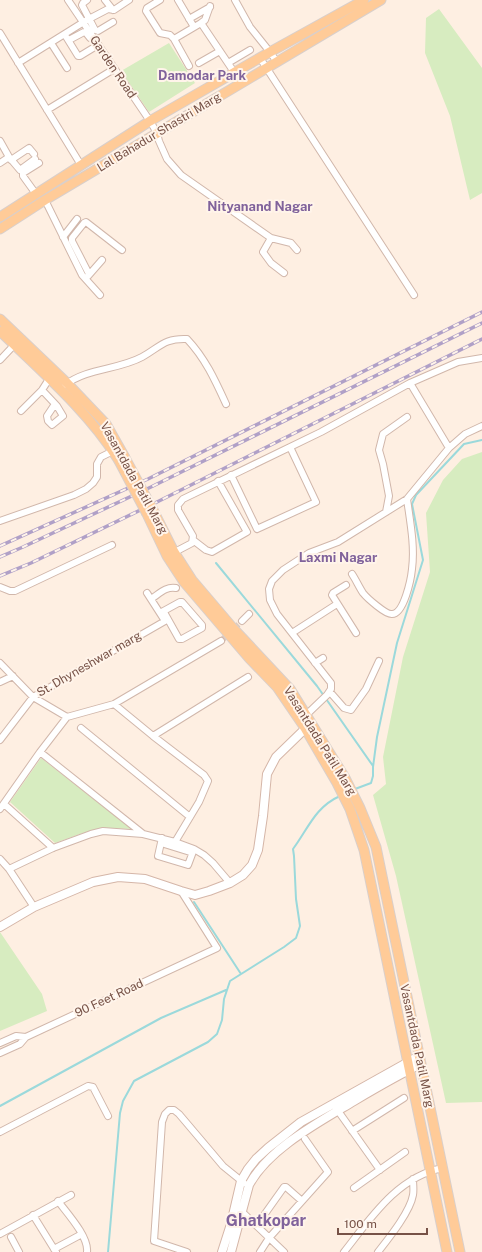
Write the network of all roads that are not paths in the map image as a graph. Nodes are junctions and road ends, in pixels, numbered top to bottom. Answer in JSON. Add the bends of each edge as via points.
{"nodes":[{"id":1,"x":68,"y":0,"type":"edge"},
{"id":2,"x":81,"y":0,"type":"edge"},
{"id":3,"x":87,"y":0,"type":"edge"},
{"id":4,"x":105,"y":0,"type":"edge"},
{"id":5,"x":160,"y":0,"type":"edge"},
{"id":6,"x":178,"y":0,"type":"edge"},
{"id":7,"x":364,"y":0,"type":"edge"},
{"id":8,"x":381,"y":0,"type":"edge"},
{"id":9,"x":126,"y":1,"type":"edge"},
{"id":10,"x":237,"y":1,"type":"edge"},
{"id":11,"x":72,"y":6,"type":"junction"},
{"id":12,"x":113,"y":10,"type":"junction"},
{"id":13,"x":189,"y":19,"type":"junction"},
{"id":14,"x":86,"y":21,"type":"junction"},
{"id":15,"x":113,"y":22,"type":"dead end"},
{"id":16,"x":201,"y":23,"type":"junction"},
{"id":17,"x":194,"y":27,"type":"junction"},
{"id":18,"x":0,"y":33,"type":"edge"},
{"id":19,"x":67,"y":38,"type":"junction"},
{"id":20,"x":174,"y":38,"type":"junction"},
{"id":21,"x":51,"y":43,"type":"junction"},
{"id":22,"x":97,"y":46,"type":"junction"},
{"id":23,"x":250,"y":50,"type":"dead end"},
{"id":24,"x":220,"y":51,"type":"junction"},
{"id":25,"x":270,"y":52,"type":"junction"},
{"id":26,"x":260,"y":58,"type":"junction"},
{"id":27,"x":277,"y":62,"type":"junction"},
{"id":28,"x":18,"y":63,"type":"junction"},
{"id":29,"x":199,"y":63,"type":"dead end"},
{"id":30,"x":228,"y":63,"type":"junction"},
{"id":31,"x":189,"y":66,"type":"dead end"},
{"id":32,"x":67,"y":68,"type":"dead end"},
{"id":33,"x":268,"y":68,"type":"junction"},
{"id":34,"x":114,"y":69,"type":"junction"},
{"id":35,"x":234,"y":72,"type":"junction"},
{"id":36,"x":47,"y":110,"type":"junction"},
{"id":37,"x":150,"y":121,"type":"junction"},
{"id":38,"x":157,"y":133,"type":"junction"},
{"id":39,"x":0,"y":141,"type":"edge"},
{"id":40,"x":10,"y":158,"type":"junction"},
{"id":41,"x":36,"y":159,"type":"junction"},
{"id":42,"x":0,"y":163,"type":"edge"},
{"id":43,"x":81,"y":165,"type":"junction"},
{"id":44,"x":36,"y":194,"type":"junction"},
{"id":45,"x":45,"y":200,"type":"junction"},
{"id":46,"x":0,"y":217,"type":"edge"},
{"id":47,"x":77,"y":219,"type":"dead end"},
{"id":48,"x":0,"y":229,"type":"edge"},
{"id":49,"x":63,"y":236,"type":"junction"},
{"id":50,"x":271,"y":238,"type":"junction"},
{"id":51,"x":122,"y":250,"type":"dead end"},
{"id":52,"x":297,"y":250,"type":"dead end"},
{"id":53,"x":102,"y":260,"type":"dead end"},
{"id":54,"x":284,"y":273,"type":"dead end"},
{"id":55,"x":87,"y":276,"type":"junction"},
{"id":56,"x":100,"y":295,"type":"dead end"},
{"id":57,"x":414,"y":295,"type":"dead end"},
{"id":58,"x":0,"y":319,"type":"edge"},
{"id":59,"x":0,"y":332,"type":"edge"},
{"id":60,"x":17,"y":341,"type":"junction"},
{"id":61,"x":482,"y":358,"type":"edge"},
{"id":62,"x":0,"y":360,"type":"edge"},
{"id":63,"x":42,"y":366,"type":"junction"},
{"id":64,"x":49,"y":379,"type":"junction"},
{"id":65,"x":410,"y":383,"type":"junction"},
{"id":66,"x":67,"y":384,"type":"junction"},
{"id":67,"x":42,"y":390,"type":"junction"},
{"id":68,"x":60,"y":390,"type":"junction"},
{"id":69,"x":55,"y":404,"type":"dead end"},
{"id":70,"x":226,"y":404,"type":"dead end"},
{"id":71,"x":21,"y":411,"type":"dead end"},
{"id":72,"x":407,"y":418,"type":"dead end"},
{"id":73,"x":482,"y":426,"type":"edge"},
{"id":74,"x":290,"y":447,"type":"junction"},
{"id":75,"x":449,"y":448,"type":"junction"},
{"id":76,"x":121,"y":459,"type":"junction"},
{"id":77,"x":231,"y":475,"type":"junction"},
{"id":78,"x":218,"y":481,"type":"junction"},
{"id":79,"x":406,"y":499,"type":"junction"},
{"id":80,"x":386,"y":512,"type":"junction"},
{"id":81,"x":0,"y":521,"type":"edge"},
{"id":82,"x":193,"y":540,"type":"junction"},
{"id":83,"x":112,"y":545,"type":"dead end"},
{"id":84,"x":170,"y":554,"type":"junction"},
{"id":85,"x":352,"y":574,"type":"dead end"},
{"id":86,"x":346,"y":585,"type":"dead end"},
{"id":87,"x":0,"y":587,"type":"edge"},
{"id":88,"x":176,"y":588,"type":"dead end"},
{"id":89,"x":147,"y":593,"type":"dead end"},
{"id":90,"x":151,"y":599,"type":"junction"},
{"id":91,"x":337,"y":604,"type":"junction"},
{"id":92,"x":162,"y":612,"type":"junction"},
{"id":93,"x":248,"y":614,"type":"dead end"},
{"id":94,"x":166,"y":620,"type":"junction"},
{"id":95,"x":242,"y":621,"type":"tunnel mouth"},
{"id":96,"x":292,"y":633,"type":"junction"},
{"id":97,"x":356,"y":633,"type":"dead end"},
{"id":98,"x":219,"y":642,"type":"tunnel mouth"},
{"id":99,"x":323,"y":658,"type":"dead end"},
{"id":100,"x":379,"y":661,"type":"dead end"},
{"id":101,"x":0,"y":663,"type":"edge"},
{"id":102,"x":315,"y":663,"type":"junction"},
{"id":103,"x":13,"y":676,"type":"junction"},
{"id":104,"x":248,"y":677,"type":"dead end"},
{"id":105,"x":0,"y":682,"type":"edge"},
{"id":106,"x":330,"y":692,"type":"junction"},
{"id":107,"x":33,"y":697,"type":"junction"},
{"id":108,"x":114,"y":704,"type":"junction"},
{"id":109,"x":67,"y":717,"type":"junction"},
{"id":110,"x":305,"y":722,"type":"junction"},
{"id":111,"x":81,"y":728,"type":"dead end"},
{"id":112,"x":152,"y":736,"type":"junction"},
{"id":113,"x":0,"y":740,"type":"edge"},
{"id":114,"x":40,"y":752,"type":"junction"},
{"id":115,"x":341,"y":781,"type":"junction"},
{"id":116,"x":2,"y":806,"type":"edge"},
{"id":117,"x":190,"y":817,"type":"junction"},
{"id":118,"x":143,"y":834,"type":"junction"},
{"id":119,"x":161,"y":841,"type":"junction"},
{"id":120,"x":175,"y":842,"type":"junction"},
{"id":121,"x":53,"y":848,"type":"junction"},
{"id":122,"x":193,"y":851,"type":"junction"},
{"id":123,"x":0,"y":859,"type":"edge"},
{"id":124,"x":10,"y":869,"type":"junction"},
{"id":125,"x":230,"y":883,"type":"junction"},
{"id":126,"x":181,"y":891,"type":"junction"},
{"id":127,"x":34,"y":907,"type":"junction"},
{"id":128,"x":0,"y":927,"type":"edge"},
{"id":129,"x":394,"y":932,"type":"junction"},
{"id":130,"x":382,"y":934,"type":"junction"},
{"id":131,"x":26,"y":1037,"type":"junction"},
{"id":132,"x":0,"y":1043,"type":"edge"},
{"id":133,"x":0,"y":1053,"type":"edge"},
{"id":134,"x":420,"y":1060,"type":"junction"},
{"id":135,"x":408,"y":1066,"type":"junction"},
{"id":136,"x":404,"y":1098,"type":"dead end"},
{"id":137,"x":333,"y":1103,"type":"junction"},
{"id":138,"x":338,"y":1111,"type":"junction"},
{"id":139,"x":108,"y":1116,"type":"dead end"},
{"id":140,"x":28,"y":1117,"type":"junction"},
{"id":141,"x":31,"y":1123,"type":"dead end"},
{"id":142,"x":352,"y":1130,"type":"junction"},
{"id":143,"x":0,"y":1132,"type":"edge"},
{"id":144,"x":305,"y":1139,"type":"dead end"},
{"id":145,"x":405,"y":1152,"type":"dead end"},
{"id":146,"x":442,"y":1168,"type":"junction"},
{"id":147,"x":380,"y":1170,"type":"junction"},
{"id":148,"x":430,"y":1170,"type":"junction"},
{"id":149,"x":413,"y":1179,"type":"junction"},
{"id":150,"x":241,"y":1181,"type":"junction"},
{"id":151,"x":249,"y":1186,"type":"junction"},
{"id":152,"x":354,"y":1188,"type":"dead end"},
{"id":153,"x":71,"y":1195,"type":"dead end"},
{"id":154,"x":59,"y":1199,"type":"junction"},
{"id":155,"x":302,"y":1201,"type":"junction"},
{"id":156,"x":238,"y":1208,"type":"junction"},
{"id":157,"x":33,"y":1215,"type":"junction"},
{"id":158,"x":257,"y":1225,"type":"junction"},
{"id":159,"x":1,"y":1230,"type":"edge"},
{"id":160,"x":82,"y":1234,"type":"junction"},
{"id":161,"x":11,"y":1237,"type":"dead end"},
{"id":162,"x":269,"y":1238,"type":"junction"},
{"id":163,"x":55,"y":1251,"type":"edge"},
{"id":164,"x":19,"y":1252,"type":"edge"},
{"id":165,"x":87,"y":1252,"type":"edge"},
{"id":166,"x":187,"y":1252,"type":"edge"},
{"id":167,"x":222,"y":1252,"type":"edge"},
{"id":168,"x":232,"y":1252,"type":"edge"},
{"id":169,"x":260,"y":1252,"type":"edge"},
{"id":170,"x":284,"y":1252,"type":"edge"},
{"id":171,"x":344,"y":1252,"type":"edge"},
{"id":172,"x":378,"y":1252,"type":"edge"},
{"id":173,"x":447,"y":1252,"type":"edge"},
{"id":174,"x":460,"y":1252,"type":"edge"}],
"edges":[{"from":1,"to":11,"type":"street","name":"Garden Road"},
{"from":2,"to":11,"type":"street"},
{"from":3,"to":14,"type":"street","via":[[82,5]]},
{"from":4,"to":12,"type":"street"},
{"from":5,"to":20,"type":"street","via":[[146,11],[160,33]]},
{"from":6,"to":13,"type":"street"},
{"from":7,"to":25,"type":"main road","name":"Lal Bahadur Shastri Marg"},
{"from":8,"to":27,"type":"main road","name":"Lal Bahadur Shastri Marg"},
{"from":9,"to":12,"type":"street"},
{"from":10,"to":25,"type":"street","via":[[250,27]]},
{"from":11,"to":14,"type":"street","name":"Garden Road"},
{"from":12,"to":14,"type":"street","via":[[108,9]]},
{"from":13,"to":16,"type":"street","via":[[210,6],[205,20]]},
{"from":13,"to":17,"type":"street"},
{"from":14,"to":15,"type":"street","via":[[98,31]]},
{"from":14,"to":19,"type":"street"},
{"from":14,"to":22,"type":"street","name":"Garden Road"},
{"from":16,"to":17,"type":"street"},
{"from":16,"to":24,"type":"street"},
{"from":17,"to":20,"type":"street"},
{"from":18,"to":28,"type":"street"},
{"from":19,"to":21,"type":"street"},
{"from":19,"to":22,"type":"street","via":[[86,32]]},
{"from":19,"to":22,"type":"street","via":[[78,56]]},
{"from":20,"to":31,"type":"street"},
{"from":21,"to":28,"type":"street"},
{"from":21,"to":32,"type":"street"},
{"from":22,"to":34,"type":"street","name":"Garden Road"},
{"from":23,"to":30,"type":"street"},
{"from":24,"to":29,"type":"street"},
{"from":24,"to":30,"type":"street"},
{"from":25,"to":26,"type":"main road","name":"Lal Bahadur Shastri Marg"},
{"from":25,"to":27,"type":"street"},
{"from":26,"to":33,"type":"street"},
{"from":26,"to":35,"type":"main road","name":"Lal Bahadur Shastri Marg"},
{"from":27,"to":33,"type":"main road","name":"Lal Bahadur Shastri Marg"},
{"from":28,"to":36,"type":"street"},
{"from":30,"to":35,"type":"street"},
{"from":33,"to":38,"type":"main road","name":"Lal Bahadur Shastri Marg"},
{"from":33,"to":57,"type":"street"},
{"from":34,"to":36,"type":"street"},
{"from":34,"to":37,"type":"street","name":"Garden Road"},
{"from":35,"to":37,"type":"main road","name":"Lal Bahadur Shastri Marg"},
{"from":36,"to":43,"type":"street"},
{"from":37,"to":38,"type":"street","name":"Garden Road"},
{"from":37,"to":43,"type":"main road","name":"Lal Bahadur Shastri Marg"},
{"from":38,"to":45,"type":"main road","name":"Lal Bahadur Shastri Marg"},
{"from":38,"to":50,"type":"street","name":"Garden Road","via":[[167,159],[181,175]]},
{"from":39,"to":40,"type":"street"},
{"from":40,"to":41,"type":"street","via":[[29,148]]},
{"from":40,"to":41,"type":"street","via":[[20,170]]},
{"from":40,"to":42,"type":"street"},
{"from":41,"to":44,"type":"street","via":[[23,176]]},
{"from":43,"to":44,"type":"main road","name":"Lal Bahadur Shastri Marg"},
{"from":44,"to":46,"type":"main road","name":"Lal Bahadur Shastri Marg"},
{"from":45,"to":48,"type":"main road","name":"Lal Bahadur Shastri Marg"},
{"from":45,"to":49,"type":"street"},
{"from":47,"to":49,"type":"street"},
{"from":49,"to":55,"type":"street","via":[[82,275]]},
{"from":50,"to":52,"type":"street","via":[[291,243]]},
{"from":50,"to":54,"type":"street","via":[[263,252],[271,263]]},
{"from":51,"to":55,"type":"street","via":[[84,223],[72,241]]},
{"from":53,"to":55,"type":"street"},
{"from":55,"to":56,"type":"street"},
{"from":58,"to":60,"type":"main road","name":"Vasantdada Patil Marg"},
{"from":59,"to":60,"type":"main road","name":"Vasantdada Patil Marg"},
{"from":60,"to":62,"type":"street"},
{"from":60,"to":63,"type":"main road","name":"Vasantdada Patil Marg"},
{"from":61,"to":65,"type":"street","via":[[458,362]]},
{"from":63,"to":64,"type":"main road","name":"Vasantdada Patil Marg"},
{"from":63,"to":66,"type":"main road","name":"Vasantdada Patil Marg"},
{"from":64,"to":67,"type":"street"},
{"from":64,"to":68,"type":"main road","name":"Vasantdada Patil Marg"},
{"from":65,"to":74,"type":"street"},
{"from":65,"to":75,"type":"street"},
{"from":66,"to":68,"type":"street"},
{"from":66,"to":70,"type":"street","via":[[88,374],[141,358],[175,338],[187,339],[209,367]]},
{"from":66,"to":76,"type":"main road","name":"Vasantdada Patil Marg","via":[[106,424]]},
{"from":67,"to":69,"type":"street"},
{"from":67,"to":71,"type":"street"},
{"from":68,"to":76,"type":"main road","name":"Vasantdada Patil Marg","via":[[97,428]]},
{"from":72,"to":80,"type":"street","via":[[382,434],[379,450],[389,496]]},
{"from":73,"to":75,"type":"street","via":[[465,434]]},
{"from":74,"to":77,"type":"street"},
{"from":74,"to":77,"type":"street","via":[[316,502],[257,529]]},
{"from":75,"to":79,"type":"street"},
{"from":76,"to":81,"type":"street","via":[[101,458],[97,464],[97,477],[86,489]]},
{"from":76,"to":84,"type":"main road","name":"Vasantdada Patil Marg","bridge":true},
{"from":77,"to":78,"type":"street"},
{"from":78,"to":82,"type":"street","via":[[183,498],[178,505],[178,510],[194,536]]},
{"from":78,"to":82,"type":"street","via":[[247,532],[212,552]]},
{"from":79,"to":80,"type":"street"},
{"from":79,"to":85,"type":"street","via":[[412,534],[412,569],[404,600],[397,613],[389,614],[363,594]]},
{"from":80,"to":96,"type":"street","via":[[338,542],[309,553],[283,570],[272,581],[269,589],[270,600]]},
{"from":82,"to":84,"type":"street","via":[[192,543]]},
{"from":83,"to":87,"type":"street","via":[[15,591]]},
{"from":84,"to":110,"type":"main road","name":"Vasantdada Patil Marg","via":[[184,582],[211,608]]},
{"from":86,"to":91,"type":"street","via":[[333,593]]},
{"from":88,"to":90,"type":"street","via":[[167,588]]},
{"from":89,"to":90,"type":"street"},
{"from":90,"to":92,"type":"street"},
{"from":91,"to":96,"type":"street"},
{"from":91,"to":97,"type":"street"},
{"from":92,"to":94,"type":"street"},
{"from":92,"to":94,"type":"street","via":[[182,602],[202,628],[179,639],[173,629],[169,628]]},
{"from":93,"to":95,"type":"street"},
{"from":94,"to":107,"type":"street","name":"St. Dhyneshwar marg"},
{"from":96,"to":102,"type":"street"},
{"from":98,"to":108,"type":"street"},
{"from":99,"to":102,"type":"street"},
{"from":100,"to":106,"type":"street","via":[[366,689],[351,710],[344,708]]},
{"from":101,"to":103,"type":"street"},
{"from":102,"to":106,"type":"street","via":[[331,683]]},
{"from":103,"to":105,"type":"street"},
{"from":103,"to":107,"type":"street"},
{"from":104,"to":112,"type":"street"},
{"from":106,"to":110,"type":"street"},
{"from":107,"to":109,"type":"street"},
{"from":107,"to":113,"type":"street","name":"St. Dhyneshwar marg"},
{"from":108,"to":109,"type":"street"},
{"from":108,"to":112,"type":"street"},
{"from":109,"to":114,"type":"street"},
{"from":110,"to":115,"type":"main road","name":"Vasantdada Patil Marg"},
{"from":110,"to":125,"type":"street","via":[[276,757],[267,774],[258,850],[252,865],[243,875]]},
{"from":111,"to":117,"type":"street"},
{"from":112,"to":117,"type":"street","via":[[204,775],[208,781]]},
{"from":114,"to":116,"type":"street"},
{"from":114,"to":118,"type":"street"},
{"from":115,"to":129,"type":"main road","name":"Vasantdada Patil Marg","via":[[356,801],[376,847]]},
{"from":115,"to":130,"type":"main road","name":"Vasantdada Patil Marg","via":[[364,850]]},
{"from":116,"to":121,"type":"street"},
{"from":117,"to":120,"type":"street"},
{"from":118,"to":119,"type":"street"},
{"from":118,"to":121,"type":"street","via":[[103,831]]},
{"from":119,"to":120,"type":"street"},
{"from":119,"to":122,"type":"street"},
{"from":119,"to":122,"type":"street","via":[[158,856],[186,865],[189,864]]},
{"from":120,"to":122,"type":"street"},
{"from":121,"to":124,"type":"street"},
{"from":122,"to":125,"type":"street","via":[[204,855]]},
{"from":123,"to":124,"type":"street"},
{"from":124,"to":127,"type":"street"},
{"from":125,"to":126,"type":"street","via":[[195,894]]},
{"from":126,"to":127,"type":"street","via":[[146,879],[118,877],[93,882]]},
{"from":126,"to":131,"type":"street","name":"90 Feet Road","via":[[217,948]]},
{"from":127,"to":128,"type":"street"},
{"from":129,"to":130,"type":"main road"},
{"from":129,"to":134,"type":"main road","name":"Vasantdada Patil Marg"},
{"from":130,"to":135,"type":"main road","name":"Vasantdada Patil Marg"},
{"from":131,"to":132,"type":"street","name":"90 Feet Road","via":[[16,1036]]},
{"from":131,"to":133,"type":"street","via":[[20,1044]]},
{"from":134,"to":135,"type":"street"},
{"from":134,"to":146,"type":"main road","name":"Vasantdada Patil Marg"},
{"from":135,"to":137,"type":"street"},
{"from":135,"to":138,"type":"street"},
{"from":135,"to":148,"type":"main road","name":"Vasantdada Patil Marg"},
{"from":136,"to":142,"type":"street"},
{"from":137,"to":138,"type":"street"},
{"from":137,"to":150,"type":"street","via":[[284,1134],[256,1159]]},
{"from":138,"to":142,"type":"street"},
{"from":138,"to":151,"type":"street","via":[[307,1130],[273,1156],[254,1176]]},
{"from":139,"to":140,"type":"street","via":[[93,1087],[89,1086]]},
{"from":140,"to":141,"type":"street"},
{"from":140,"to":143,"type":"street"},
{"from":142,"to":147,"type":"street"},
{"from":144,"to":155,"type":"street","via":[[328,1172]]},
{"from":145,"to":147,"type":"street"},
{"from":146,"to":148,"type":"street"},
{"from":146,"to":174,"type":"main road","name":"Vasantdada Patil Marg"},
{"from":147,"to":152,"type":"street"},
{"from":148,"to":149,"type":"street"},
{"from":148,"to":173,"type":"main road","name":"Vasantdada Patil Marg"},
{"from":149,"to":171,"type":"street","via":[[381,1205]]},
{"from":149,"to":172,"type":"street","via":[[413,1197],[410,1205]]},
{"from":150,"to":151,"type":"street"},
{"from":150,"to":156,"type":"street"},
{"from":150,"to":166,"type":"street","via":[[223,1166],[179,1114],[174,1110],[169,1110],[165,1114],[162,1122],[154,1241]]},
{"from":151,"to":156,"type":"street"},
{"from":153,"to":154,"type":"street"},
{"from":154,"to":157,"type":"street","via":[[45,1205]]},
{"from":154,"to":160,"type":"street"},
{"from":155,"to":158,"type":"street","via":[[284,1187]]},
{"from":155,"to":162,"type":"street"},
{"from":156,"to":158,"type":"street"},
{"from":156,"to":167,"type":"street"},
{"from":156,"to":168,"type":"street","via":[[238,1229]]},
{"from":157,"to":159,"type":"street"},
{"from":157,"to":163,"type":"street"},
{"from":158,"to":162,"type":"street"},
{"from":160,"to":163,"type":"street"},
{"from":160,"to":165,"type":"street","via":[[88,1247]]},
{"from":161,"to":164,"type":"street"},
{"from":162,"to":169,"type":"street"},
{"from":162,"to":170,"type":"street"}]}
